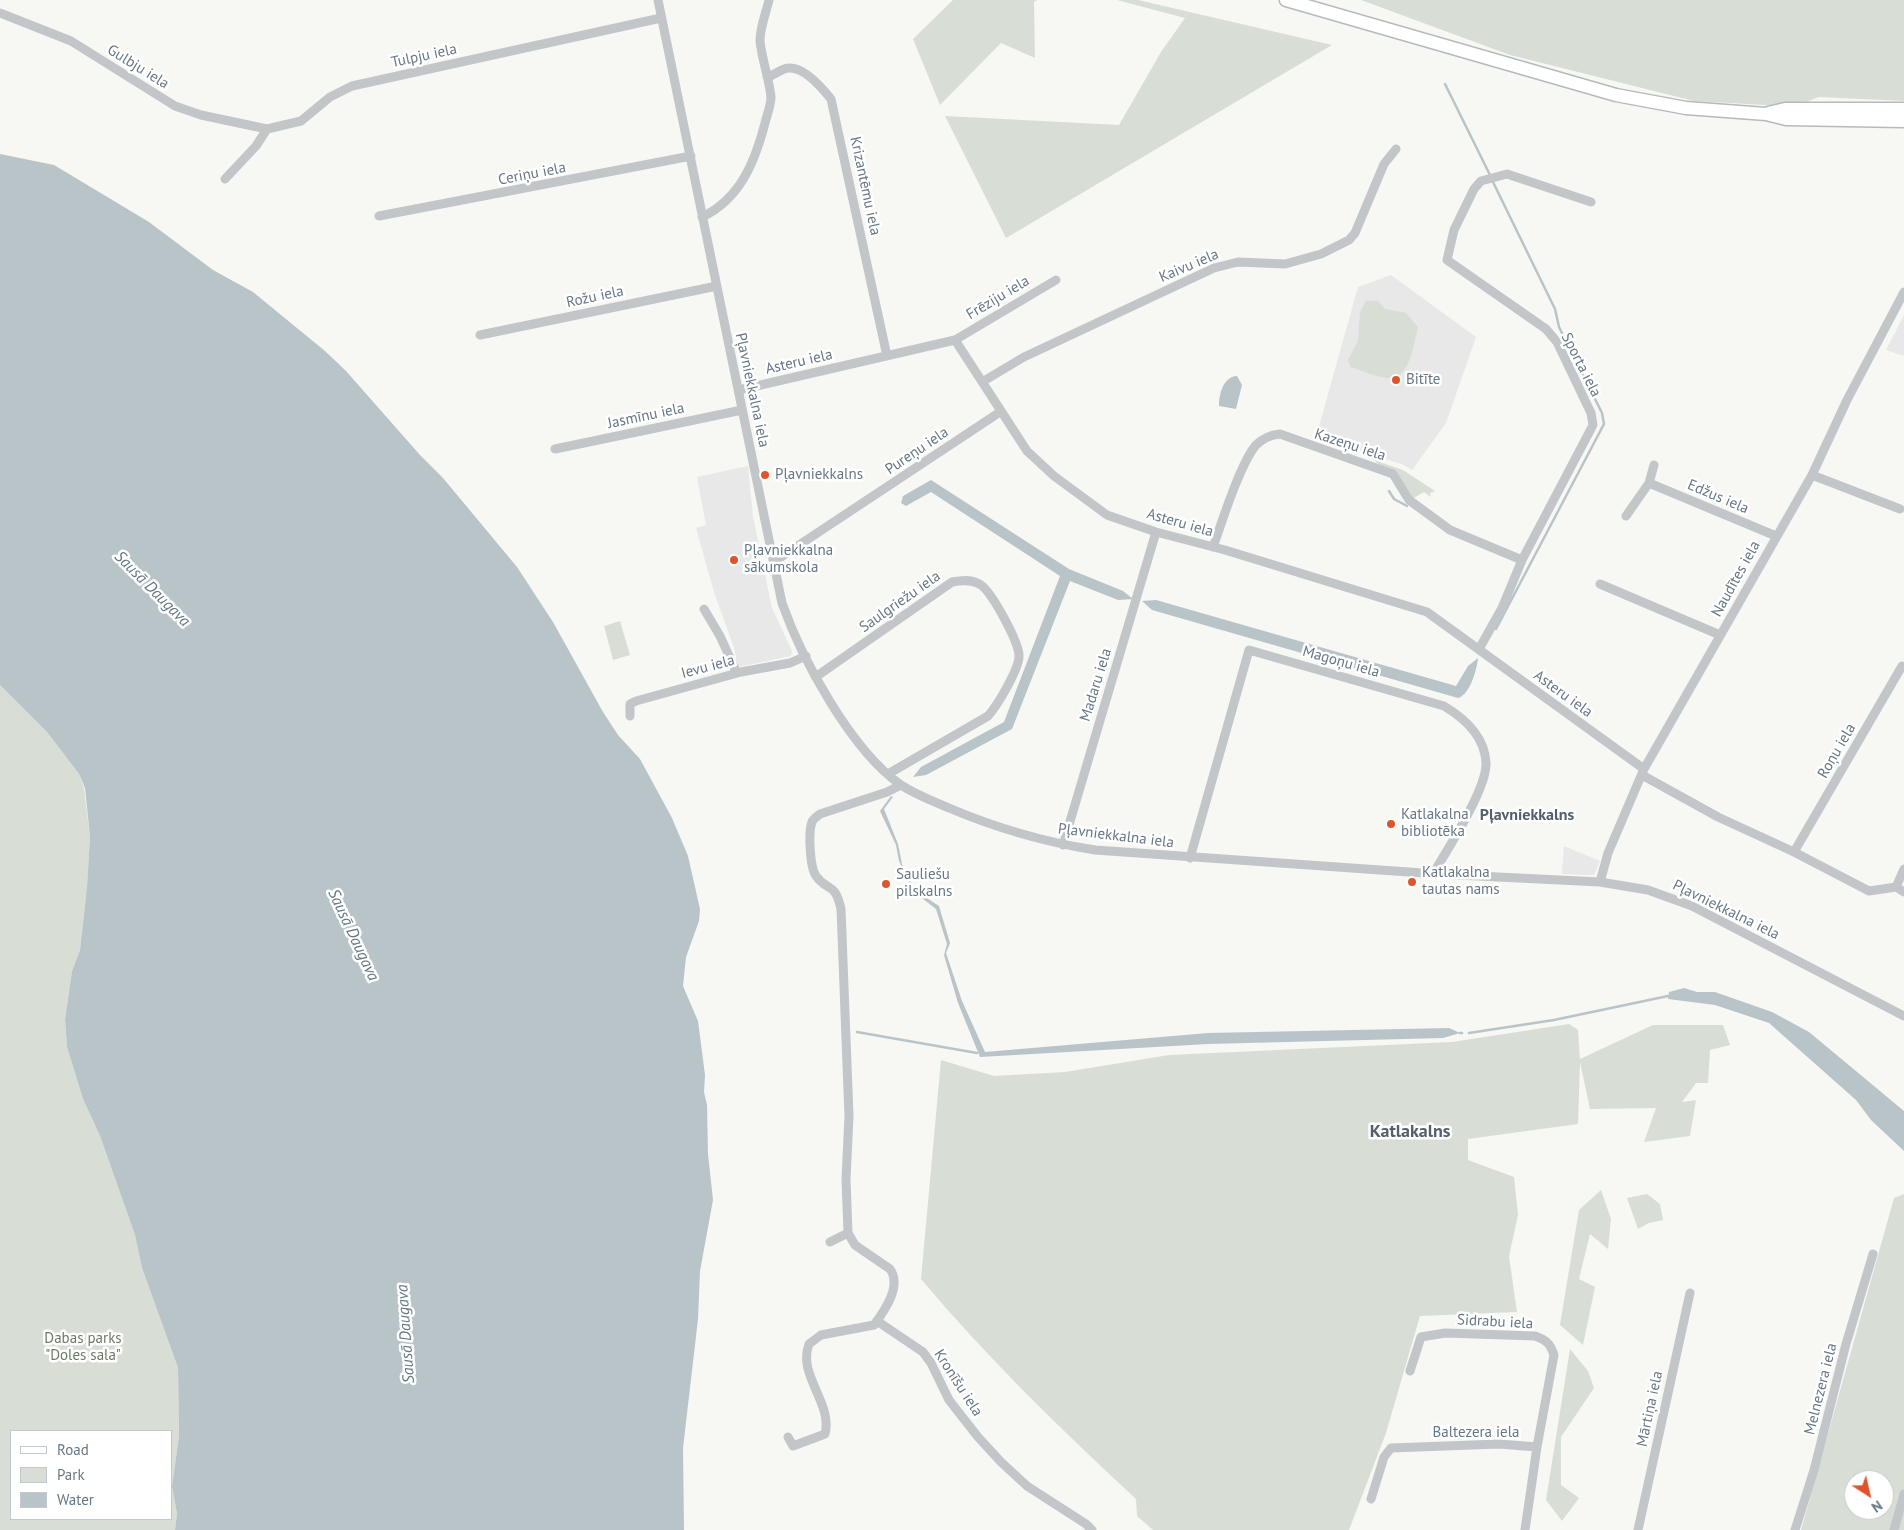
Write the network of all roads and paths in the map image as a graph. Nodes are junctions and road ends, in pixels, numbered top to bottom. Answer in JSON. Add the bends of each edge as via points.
{"nodes":[{"id":1,"x":658,"y":0,"type":"edge"},
{"id":2,"x":769,"y":0,"type":"edge"},
{"id":3,"x":1286,"y":0,"type":"edge"},
{"id":4,"x":0,"y":13,"type":"edge"},
{"id":5,"x":661,"y":18,"type":"junction"},
{"id":6,"x":767,"y":77,"type":"junction"},
{"id":7,"x":1904,"y":109,"type":"edge"},
{"id":8,"x":1766,"y":114,"type":"junction"},
{"id":9,"x":1904,"y":121,"type":"edge"},
{"id":10,"x":267,"y":129,"type":"junction"},
{"id":11,"x":1396,"y":149,"type":"dead end"},
{"id":12,"x":691,"y":156,"type":"junction"},
{"id":13,"x":225,"y":180,"type":"dead end"},
{"id":14,"x":1591,"y":202,"type":"dead end"},
{"id":15,"x":379,"y":216,"type":"dead end"},
{"id":16,"x":702,"y":217,"type":"junction"},
{"id":17,"x":1056,"y":280,"type":"dead end"},
{"id":18,"x":717,"y":286,"type":"junction"},
{"id":19,"x":1904,"y":292,"type":"edge"},
{"id":20,"x":480,"y":335,"type":"dead end"},
{"id":21,"x":955,"y":340,"type":"junction"},
{"id":22,"x":887,"y":356,"type":"junction"},
{"id":23,"x":982,"y":382,"type":"junction"},
{"id":24,"x":739,"y":390,"type":"junction"},
{"id":25,"x":742,"y":410,"type":"junction"},
{"id":26,"x":1000,"y":412,"type":"junction"},
{"id":27,"x":555,"y":449,"type":"dead end"},
{"id":28,"x":1654,"y":465,"type":"dead end"},
{"id":29,"x":1812,"y":475,"type":"junction"},
{"id":30,"x":1649,"y":483,"type":"junction"},
{"id":31,"x":1900,"y":509,"type":"dead end"},
{"id":32,"x":1626,"y":516,"type":"dead end"},
{"id":33,"x":1156,"y":532,"type":"junction"},
{"id":34,"x":1776,"y":536,"type":"junction"},
{"id":35,"x":1213,"y":547,"type":"junction"},
{"id":36,"x":772,"y":560,"type":"junction"},
{"id":37,"x":1522,"y":560,"type":"junction"},
{"id":38,"x":1600,"y":584,"type":"dead end"},
{"id":39,"x":704,"y":609,"type":"dead end"},
{"id":40,"x":1720,"y":635,"type":"junction"},
{"id":41,"x":1479,"y":649,"type":"junction"},
{"id":42,"x":806,"y":656,"type":"junction"},
{"id":43,"x":1904,"y":668,"type":"edge"},
{"id":44,"x":734,"y":674,"type":"junction"},
{"id":45,"x":817,"y":676,"type":"junction"},
{"id":46,"x":630,"y":716,"type":"dead end"},
{"id":47,"x":1643,"y":772,"type":"junction"},
{"id":48,"x":888,"y":774,"type":"junction"},
{"id":49,"x":901,"y":785,"type":"junction"},
{"id":50,"x":1063,"y":845,"type":"junction"},
{"id":51,"x":1794,"y":852,"type":"junction"},
{"id":52,"x":1190,"y":858,"type":"junction"},
{"id":53,"x":1904,"y":869,"type":"edge"},
{"id":54,"x":1433,"y":874,"type":"junction"},
{"id":55,"x":1600,"y":882,"type":"junction"},
{"id":56,"x":1900,"y":890,"type":"edge"},
{"id":57,"x":1904,"y":1016,"type":"edge"},
{"id":58,"x":848,"y":1234,"type":"junction"},
{"id":59,"x":830,"y":1242,"type":"dead end"},
{"id":60,"x":1873,"y":1254,"type":"dead end"},
{"id":61,"x":1690,"y":1294,"type":"dead end"},
{"id":62,"x":877,"y":1322,"type":"junction"},
{"id":63,"x":1410,"y":1371,"type":"dead end"},
{"id":64,"x":788,"y":1437,"type":"dead end"},
{"id":65,"x":1537,"y":1447,"type":"junction"},
{"id":66,"x":1904,"y":1494,"type":"edge"},
{"id":67,"x":1372,"y":1499,"type":"dead end"},
{"id":68,"x":1092,"y":1530,"type":"edge"},
{"id":69,"x":1525,"y":1530,"type":"edge"},
{"id":70,"x":1638,"y":1530,"type":"edge"},
{"id":71,"x":1795,"y":1530,"type":"edge"},
{"id":72,"x":1894,"y":1530,"type":"edge"}],
"edges":[{"from":1,"to":5,"type":"street","name":"Pļavniekkalna iela"},
{"from":2,"to":6,"type":"street","via":[[760,41]]},
{"from":3,"to":8,"type":"main road","via":[[1616,95],[1686,108]]},
{"from":4,"to":10,"type":"street","name":"Gulbju iela","via":[[71,41],[175,106]]},
{"from":5,"to":10,"type":"street","name":"Tulpju iela","via":[[352,86],[330,97],[300,121]]},
{"from":5,"to":12,"type":"street","name":"Pļavniekkalna iela"},
{"from":6,"to":16,"type":"street","via":[[771,99],[760,143],[741,186],[729,200]]},
{"from":6,"to":22,"type":"street","name":"Krizantēmu iela","via":[[793,68],[811,78],[831,99]]},
{"from":7,"to":8,"type":"main road","via":[[1785,109]]},
{"from":8,"to":9,"type":"main road","via":[[1786,119]]},
{"from":10,"to":13,"type":"street"},
{"from":11,"to":23,"type":"street","name":"Kaivu iela","via":[[1384,164],[1355,233],[1338,247],[1285,264],[1238,262],[1214,268],[1024,356]]},
{"from":12,"to":15,"type":"street","name":"Ceriņu iela"},
{"from":12,"to":16,"type":"street","name":"Pļavniekkalna iela"},
{"from":14,"to":37,"type":"street","name":"Sporta iela","via":[[1506,174],[1481,181],[1454,230],[1447,260],[1546,328],[1557,342],[1590,413],[1592,425]]},
{"from":16,"to":18,"type":"street","name":"Pļavniekkalna iela"},
{"from":17,"to":21,"type":"street","name":"Frēziju iela"},
{"from":18,"to":20,"type":"street","name":"Rožu iela"},
{"from":18,"to":24,"type":"street","name":"Pļavniekkalna iela"},
{"from":19,"to":29,"type":"street","name":"Naudītes iela"},
{"from":21,"to":22,"type":"street","name":"Asteru iela"},
{"from":21,"to":23,"type":"street","name":"Asteru iela"},
{"from":22,"to":24,"type":"street","name":"Asteru iela"},
{"from":23,"to":26,"type":"street","name":"Asteru iela"},
{"from":24,"to":25,"type":"street","name":"Pļavniekkalna iela"},
{"from":25,"to":27,"type":"street","name":"Jasmīnu iela"},
{"from":25,"to":36,"type":"street","name":"Pļavniekkalna iela"},
{"from":26,"to":33,"type":"street","name":"Asteru iela","via":[[1039,464],[1083,499],[1107,515]]},
{"from":26,"to":36,"type":"street","name":"Pureņu iela"},
{"from":28,"to":30,"type":"street"},
{"from":29,"to":31,"type":"street"},
{"from":29,"to":34,"type":"street","name":"Naudītes iela"},
{"from":30,"to":32,"type":"street"},
{"from":30,"to":34,"type":"street","name":"Edžus iela"},
{"from":33,"to":35,"type":"street","name":"Asteru iela"},
{"from":33,"to":50,"type":"street","name":"Madaru iela"},
{"from":34,"to":40,"type":"street","name":"Naudītes iela"},
{"from":35,"to":37,"type":"street","name":"Kazeņu iela","via":[[1255,446],[1271,434],[1280,434],[1393,474],[1409,500],[1450,530]]},
{"from":35,"to":41,"type":"street","name":"Asteru iela","via":[[1427,612]]},
{"from":36,"to":42,"type":"street","name":"Pļavniekkalna iela","via":[[789,624]]},
{"from":37,"to":41,"type":"street","name":"Sporta iela","via":[[1502,608]]},
{"from":38,"to":40,"type":"street"},
{"from":39,"to":44,"type":"street","via":[[728,652]]},
{"from":40,"to":47,"type":"street","name":"Naudītes iela"},
{"from":41,"to":47,"type":"street","name":"Asteru iela"},
{"from":42,"to":44,"type":"street","name":"Ievu iela","via":[[790,663]]},
{"from":42,"to":45,"type":"street","name":"Pļavniekkalna iela"},
{"from":43,"to":51,"type":"street","name":"Roņu iela","via":[[1902,666]]},
{"from":44,"to":46,"type":"street","name":"Ievu iela","via":[[636,701],[630,704]]},
{"from":45,"to":48,"type":"street","name":"Pļavniekkalna iela","via":[[854,739]]},
{"from":45,"to":48,"type":"street","name":"Saulgriežu iela","via":[[952,582],[966,579],[982,586],[1014,634],[1020,657],[999,703],[988,716]]},
{"from":47,"to":51,"type":"street","name":"Asteru iela","via":[[1718,817]]},
{"from":47,"to":55,"type":"street","name":"Naudītes iela","via":[[1608,852]]},
{"from":48,"to":49,"type":"street","name":"Pļavniekkalna iela"},
{"from":49,"to":50,"type":"street","name":"Pļavniekkalna iela","via":[[915,794],[989,824]]},
{"from":49,"to":58,"type":"street","via":[[820,814],[812,820],[810,829],[811,868],[819,880],[835,891],[841,909],[849,1116]]},
{"from":50,"to":52,"type":"street","name":"Pļavniekkalna iela"},
{"from":51,"to":56,"type":"street","name":"Asteru iela","via":[[1869,891]]},
{"from":52,"to":54,"type":"street","name":"Pļavniekkalna iela"},
{"from":52,"to":54,"type":"street","name":"Magoņu iela","via":[[1250,650],[1444,706],[1463,717],[1478,738],[1486,763],[1474,801]]},
{"from":53,"to":56,"type":"street"},
{"from":54,"to":55,"type":"street","name":"Pļavniekkalna iela"},
{"from":55,"to":57,"type":"street","name":"Pļavniekkalna iela","via":[[1648,890],[1692,906]]},
{"from":58,"to":59,"type":"street"},
{"from":58,"to":62,"type":"street","via":[[855,1245],[894,1275],[895,1288]]},
{"from":60,"to":71,"type":"street","name":"Melnezera iela"},
{"from":61,"to":70,"type":"street","name":"Mārtiņa iela"},
{"from":62,"to":64,"type":"street","via":[[868,1328],[821,1335],[809,1344],[808,1366],[828,1423],[824,1434],[813,1440],[793,1446]]},
{"from":62,"to":68,"type":"street","name":"Kronīšu iela","via":[[922,1352],[932,1363],[949,1400],[1001,1462],[1027,1486]]},
{"from":63,"to":65,"type":"street","name":"Sidrabu iela","via":[[1421,1337],[1445,1333],[1535,1336],[1546,1340],[1554,1355]]},
{"from":65,"to":67,"type":"street","name":"Baltezera iela","via":[[1499,1444],[1391,1448],[1384,1457]]},
{"from":65,"to":69,"type":"street","name":"Baltezera iela"},
{"from":66,"to":72,"type":"street"}]}
